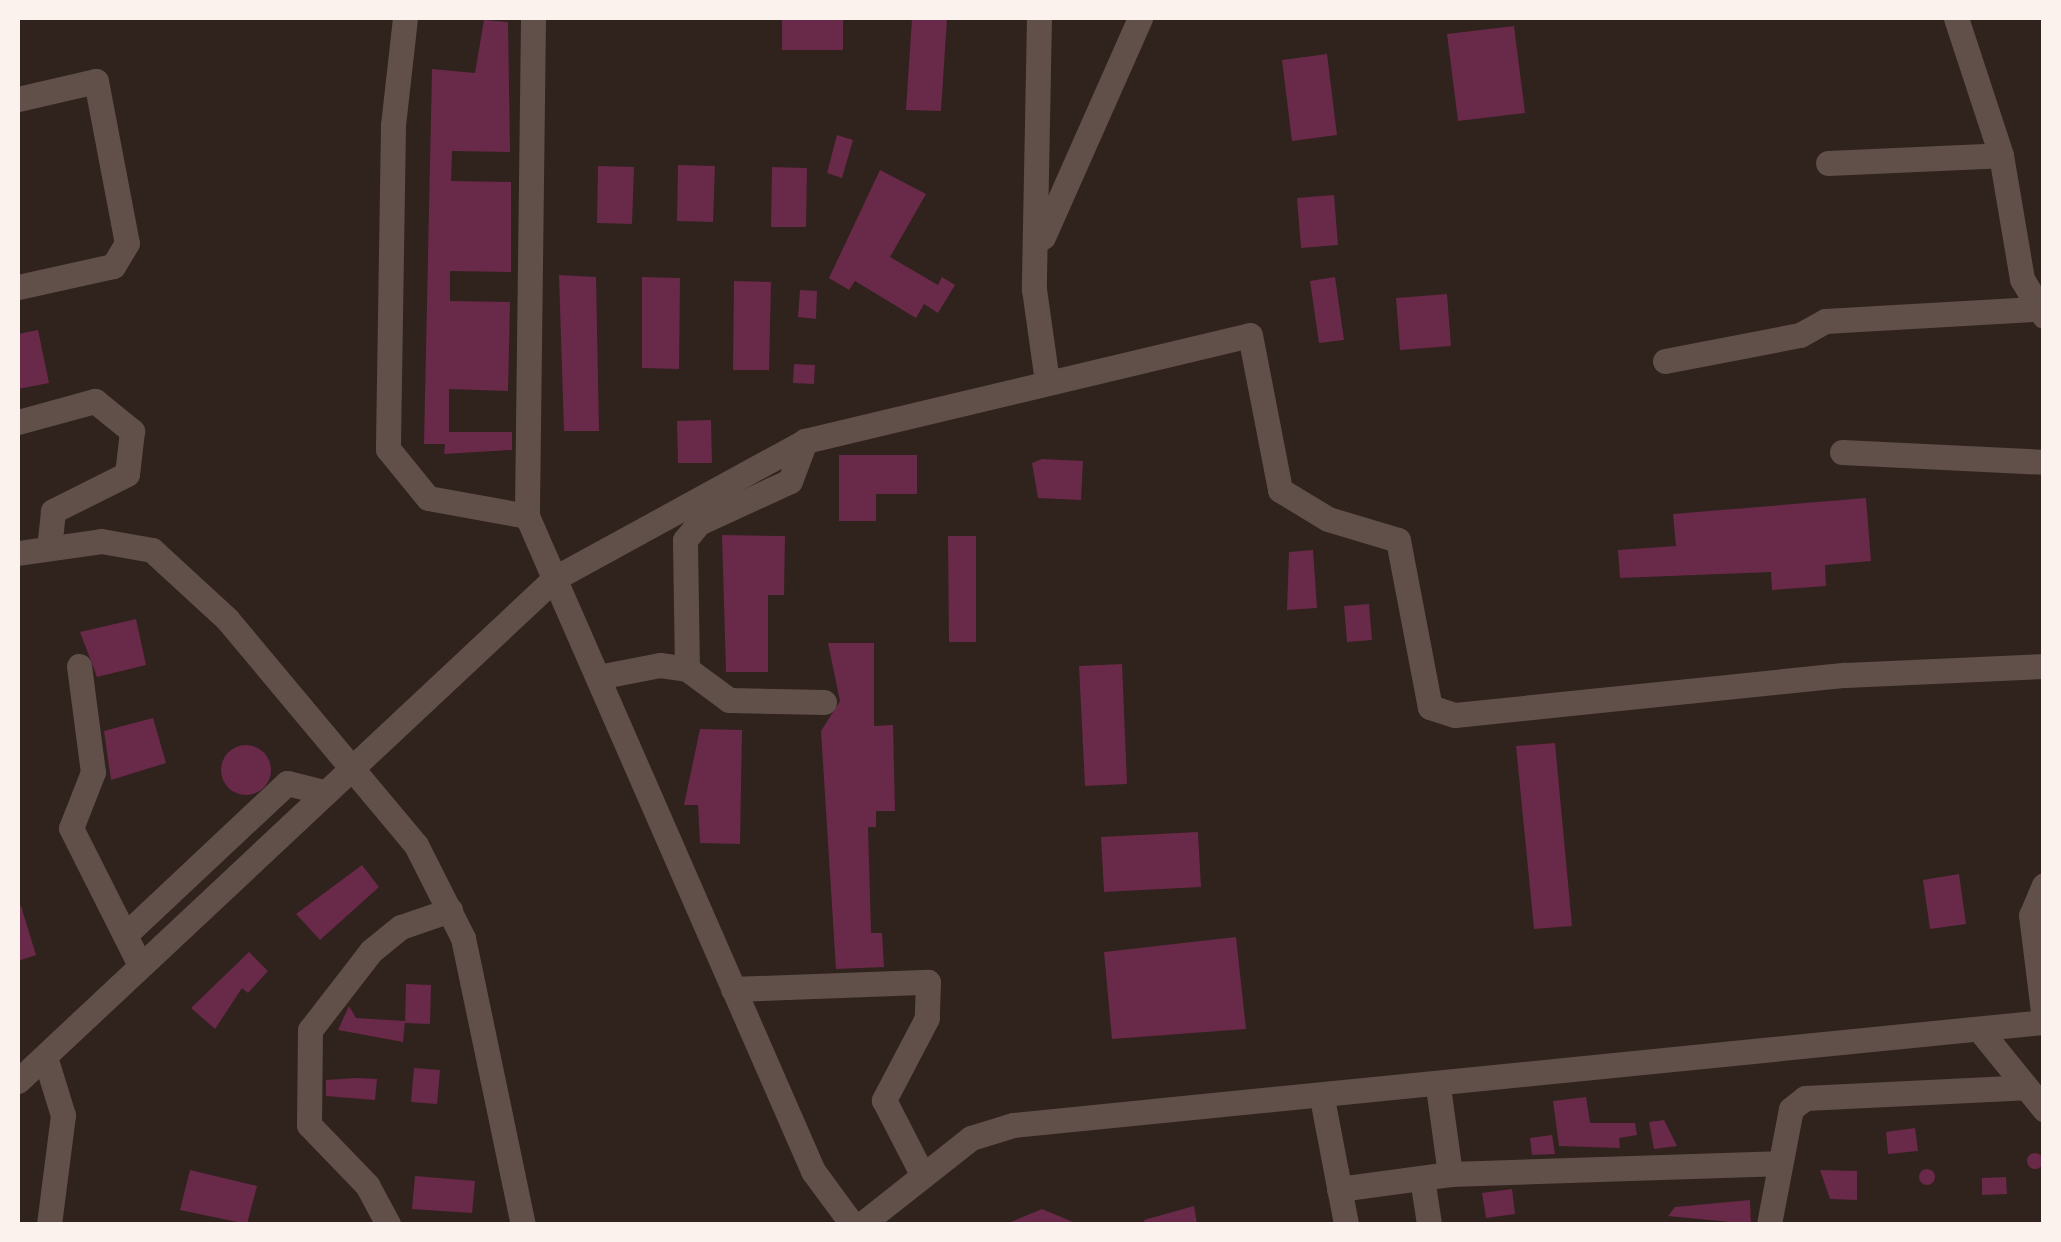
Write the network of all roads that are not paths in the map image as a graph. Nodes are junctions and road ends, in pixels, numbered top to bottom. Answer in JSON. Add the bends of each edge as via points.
{"nodes":[{"id":1,"x":405,"y":18,"type":"edge"},
{"id":2,"x":532,"y":18,"type":"edge"},
{"id":3,"x":1038,"y":18,"type":"edge"},
{"id":4,"x":1140,"y":18,"type":"edge"},
{"id":5,"x":1956,"y":18,"type":"edge"},
{"id":6,"x":18,"y":99,"type":"edge"},
{"id":7,"x":2001,"y":154,"type":"junction"},
{"id":8,"x":1828,"y":163,"type":"dead end"},
{"id":9,"x":1041,"y":242,"type":"junction"},
{"id":10,"x":18,"y":287,"type":"edge"},
{"id":11,"x":2040,"y":312,"type":"edge"},
{"id":12,"x":1665,"y":361,"type":"dead end"},
{"id":13,"x":1048,"y":382,"type":"junction"},
{"id":14,"x":18,"y":422,"type":"edge"},
{"id":15,"x":805,"y":441,"type":"junction"},
{"id":16,"x":1842,"y":452,"type":"dead end"},
{"id":17,"x":2044,"y":462,"type":"edge"},
{"id":18,"x":527,"y":516,"type":"junction"},
{"id":19,"x":48,"y":547,"type":"junction"},
{"id":20,"x":18,"y":553,"type":"edge"},
{"id":21,"x":556,"y":578,"type":"junction"},
{"id":22,"x":79,"y":666,"type":"dead end"},
{"id":23,"x":2044,"y":666,"type":"edge"},
{"id":24,"x":687,"y":670,"type":"junction"},
{"id":25,"x":598,"y":677,"type":"junction"},
{"id":26,"x":824,"y":702,"type":"dead end"},
{"id":27,"x":354,"y":763,"type":"junction"},
{"id":28,"x":322,"y":792,"type":"junction"},
{"id":29,"x":2044,"y":885,"type":"edge"},
{"id":30,"x":450,"y":910,"type":"junction"},
{"id":31,"x":125,"y":935,"type":"junction"},
{"id":32,"x":140,"y":965,"type":"junction"},
{"id":33,"x":733,"y":988,"type":"junction"},
{"id":34,"x":2044,"y":1022,"type":"edge"},
{"id":35,"x":1983,"y":1034,"type":"junction"},
{"id":36,"x":45,"y":1056,"type":"junction"},
{"id":37,"x":18,"y":1081,"type":"edge"},
{"id":38,"x":1438,"y":1087,"type":"junction"},
{"id":39,"x":2026,"y":1087,"type":"junction"},
{"id":40,"x":1322,"y":1098,"type":"junction"},
{"id":41,"x":2044,"y":1108,"type":"edge"},
{"id":42,"x":1777,"y":1164,"type":"junction"},
{"id":43,"x":1450,"y":1174,"type":"junction"},
{"id":44,"x":923,"y":1176,"type":"junction"},
{"id":45,"x":1422,"y":1178,"type":"junction"},
{"id":46,"x":1339,"y":1189,"type":"junction"},
{"id":47,"x":49,"y":1224,"type":"edge"},
{"id":48,"x":388,"y":1224,"type":"edge"},
{"id":49,"x":523,"y":1224,"type":"edge"},
{"id":50,"x":852,"y":1224,"type":"edge"},
{"id":51,"x":862,"y":1224,"type":"edge"},
{"id":52,"x":1346,"y":1224,"type":"edge"},
{"id":53,"x":1429,"y":1224,"type":"edge"},
{"id":54,"x":1769,"y":1224,"type":"edge"}],
"edges":[{"from":1,"to":18,"type":"street","via":[[393,125],[388,449],[428,498]]},
{"from":2,"to":18,"type":"street"},
{"from":3,"to":9,"type":"street"},
{"from":4,"to":9,"type":"street"},
{"from":5,"to":7,"type":"street"},
{"from":6,"to":10,"type":"street","via":[[96,81],[127,244],[113,266]]},
{"from":7,"to":8,"type":"street"},
{"from":7,"to":11,"type":"street","via":[[2022,279]]},
{"from":9,"to":13,"type":"street","via":[[1034,290]]},
{"from":11,"to":12,"type":"street","via":[[1825,321],[1800,334]]},
{"from":13,"to":15,"type":"street"},
{"from":13,"to":23,"type":"street","via":[[1254,336],[1280,490],[1328,519],[1398,540],[1423,700],[1454,716],[1845,674]]},
{"from":14,"to":19,"type":"street","via":[[95,402],[132,430],[127,474],[54,510]]},
{"from":15,"to":21,"type":"street"},
{"from":15,"to":24,"type":"street","via":[[790,481],[699,523],[685,540]]},
{"from":16,"to":17,"type":"street"},
{"from":18,"to":21,"type":"street"},
{"from":19,"to":20,"type":"street"},
{"from":19,"to":27,"type":"street","via":[[129,542],[152,550],[227,619]]},
{"from":21,"to":25,"type":"street"},
{"from":21,"to":27,"type":"street"},
{"from":22,"to":31,"type":"street","via":[[93,772],[71,828]]},
{"from":24,"to":25,"type":"street"},
{"from":24,"to":26,"type":"street","via":[[729,700]]},
{"from":25,"to":33,"type":"street"},
{"from":27,"to":28,"type":"street"},
{"from":27,"to":30,"type":"street","via":[[416,845]]},
{"from":28,"to":31,"type":"street","via":[[286,782]]},
{"from":28,"to":32,"type":"street"},
{"from":29,"to":34,"type":"street","via":[[2032,915]]},
{"from":30,"to":48,"type":"street","via":[[402,926],[371,951],[310,1030],[309,1124],[367,1185]]},
{"from":30,"to":49,"type":"street"},
{"from":31,"to":32,"type":"street"},
{"from":32,"to":36,"type":"street"},
{"from":33,"to":44,"type":"street","via":[[928,982],[928,1018],[884,1100]]},
{"from":33,"to":50,"type":"street","via":[[813,1171]]},
{"from":34,"to":35,"type":"street"},
{"from":35,"to":38,"type":"street"},
{"from":35,"to":39,"type":"street"},
{"from":36,"to":37,"type":"street"},
{"from":36,"to":47,"type":"street","via":[[63,1115]]},
{"from":38,"to":40,"type":"street"},
{"from":38,"to":43,"type":"street"},
{"from":39,"to":41,"type":"street"},
{"from":39,"to":42,"type":"street","via":[[1805,1098],[1791,1110]]},
{"from":40,"to":44,"type":"street","via":[[1013,1125],[971,1138]]},
{"from":40,"to":46,"type":"street"},
{"from":42,"to":43,"type":"street"},
{"from":42,"to":54,"type":"street"},
{"from":43,"to":45,"type":"street"},
{"from":44,"to":51,"type":"street"},
{"from":45,"to":46,"type":"street"},
{"from":45,"to":53,"type":"street"},
{"from":46,"to":52,"type":"street"}]}
